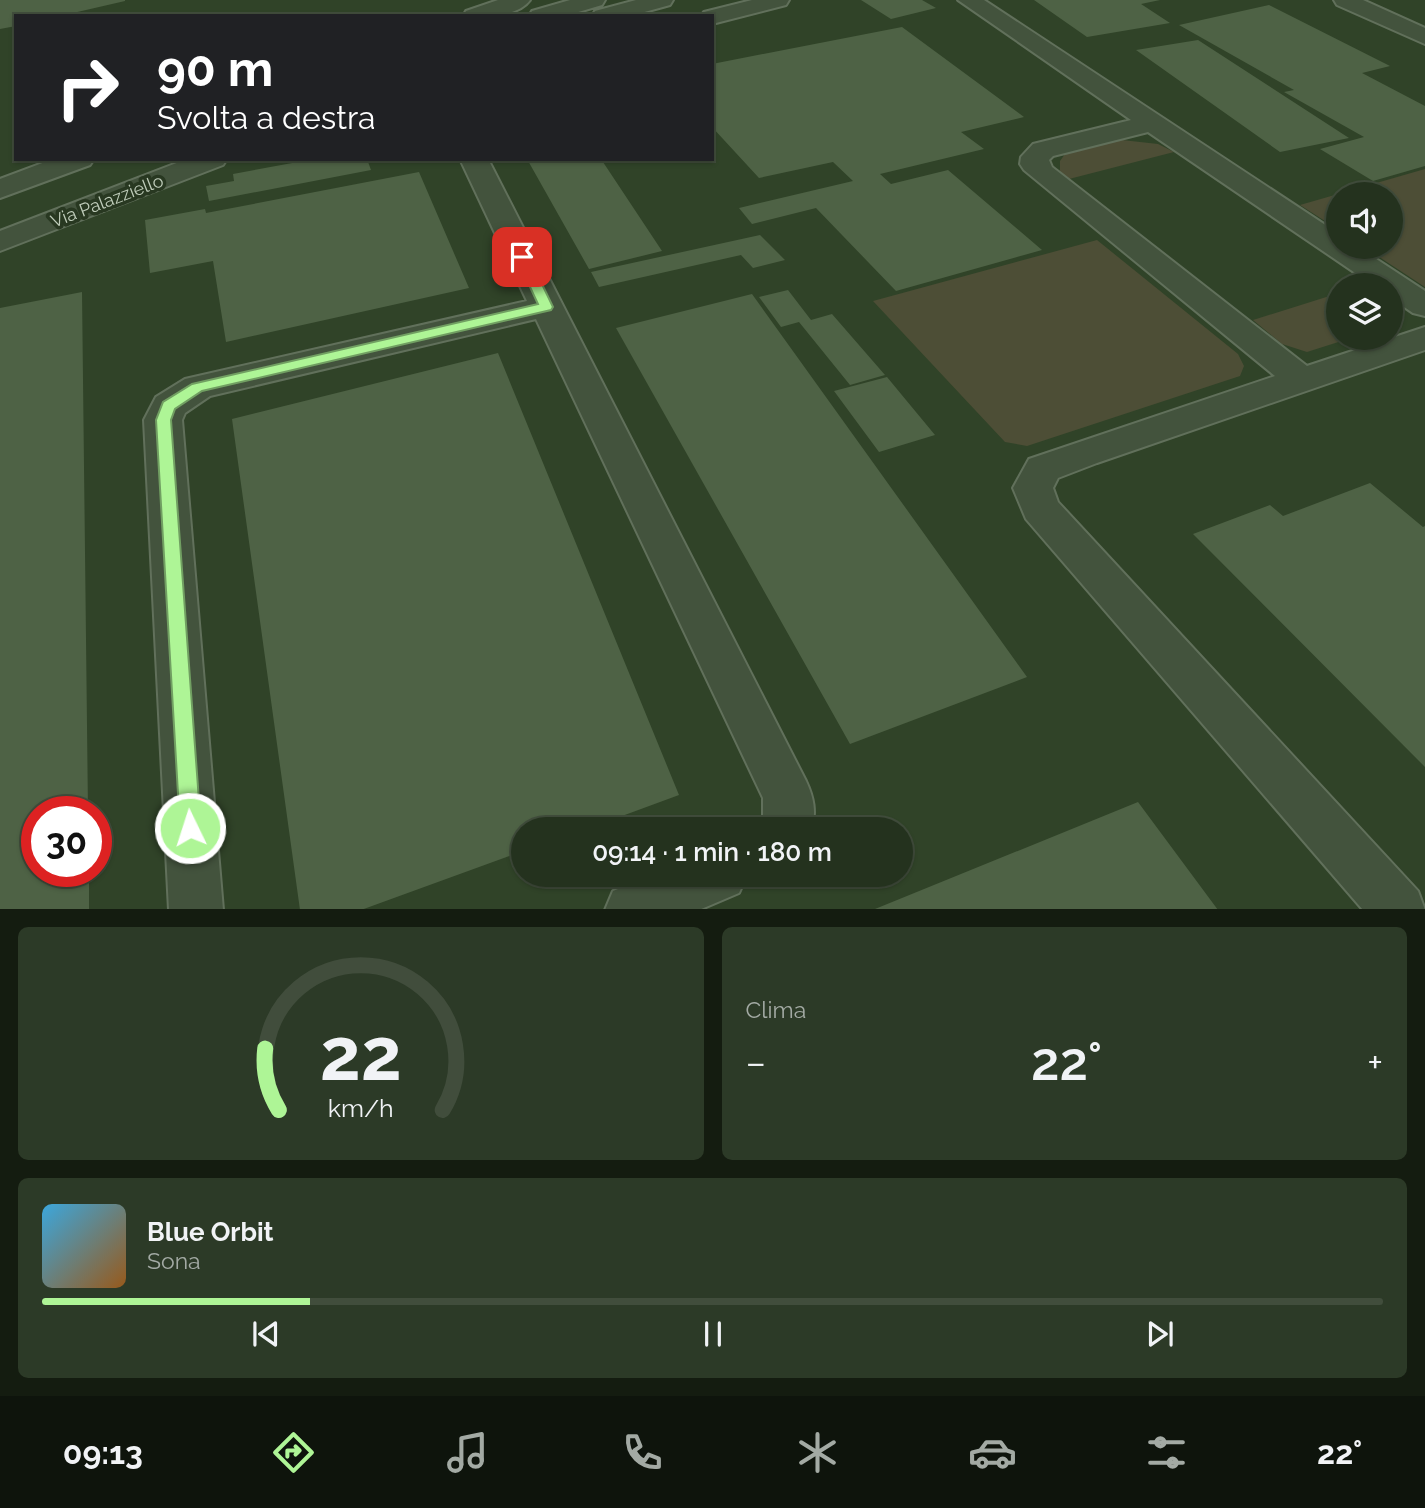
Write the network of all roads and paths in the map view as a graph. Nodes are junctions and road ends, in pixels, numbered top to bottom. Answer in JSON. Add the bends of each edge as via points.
{"nodes":[{"id":1,"x":519,"y":0,"type":"edge"},
{"id":2,"x":594,"y":0,"type":"edge"},
{"id":3,"x":662,"y":0,"type":"edge"},
{"id":4,"x":778,"y":0,"type":"edge"},
{"id":5,"x":969,"y":0,"type":"edge"},
{"id":6,"x":1345,"y":0,"type":"edge"},
{"id":7,"x":480,"y":14,"type":"edge"},
{"id":8,"x":547,"y":14,"type":"edge"},
{"id":9,"x":610,"y":14,"type":"edge"},
{"id":10,"x":714,"y":16,"type":"edge"},
{"id":11,"x":1425,"y":37,"type":"edge"},
{"id":12,"x":1152,"y":123,"type":"junction"},
{"id":13,"x":75,"y":161,"type":"edge"},
{"id":14,"x":152,"y":161,"type":"edge"},
{"id":15,"x":208,"y":161,"type":"edge"},
{"id":16,"x":475,"y":161,"type":"edge"},
{"id":17,"x":0,"y":189,"type":"edge"},
{"id":18,"x":0,"y":219,"type":"edge"},
{"id":19,"x":0,"y":242,"type":"edge"},
{"id":20,"x":1425,"y":306,"type":"edge"},
{"id":21,"x":546,"y":307,"type":"junction"},
{"id":22,"x":1425,"y":338,"type":"edge"},
{"id":23,"x":1302,"y":380,"type":"junction"},
{"id":24,"x":789,"y":817,"type":"edge"},
{"id":25,"x":689,"y":887,"type":"edge"},
{"id":26,"x":196,"y":909,"type":"edge"},
{"id":27,"x":632,"y":909,"type":"edge"},
{"id":28,"x":1399,"y":909,"type":"edge"}],
"edges":[{"from":1,"to":7,"type":"street"},
{"from":2,"to":8,"type":"street"},
{"from":3,"to":9,"type":"street"},
{"from":4,"to":10,"type":"street"},
{"from":5,"to":12,"type":"street"},
{"from":6,"to":11,"type":"street"},
{"from":12,"to":20,"type":"street"},
{"from":12,"to":23,"type":"street","via":[[1043,150],[1034,164]]},
{"from":13,"to":17,"type":"street"},
{"from":14,"to":18,"type":"street","name":"Via Palazziello"},
{"from":15,"to":19,"type":"street","name":"Via Palazziello"},
{"from":16,"to":21,"type":"street"},
{"from":21,"to":24,"type":"street","via":[[788,797]]},
{"from":21,"to":26,"type":"street","via":[[198,387],[169,406],[163,420]]},
{"from":22,"to":23,"type":"street"},
{"from":23,"to":28,"type":"street","via":[[1044,469],[1033,488],[1040,509]]},
{"from":25,"to":27,"type":"street"}]}
